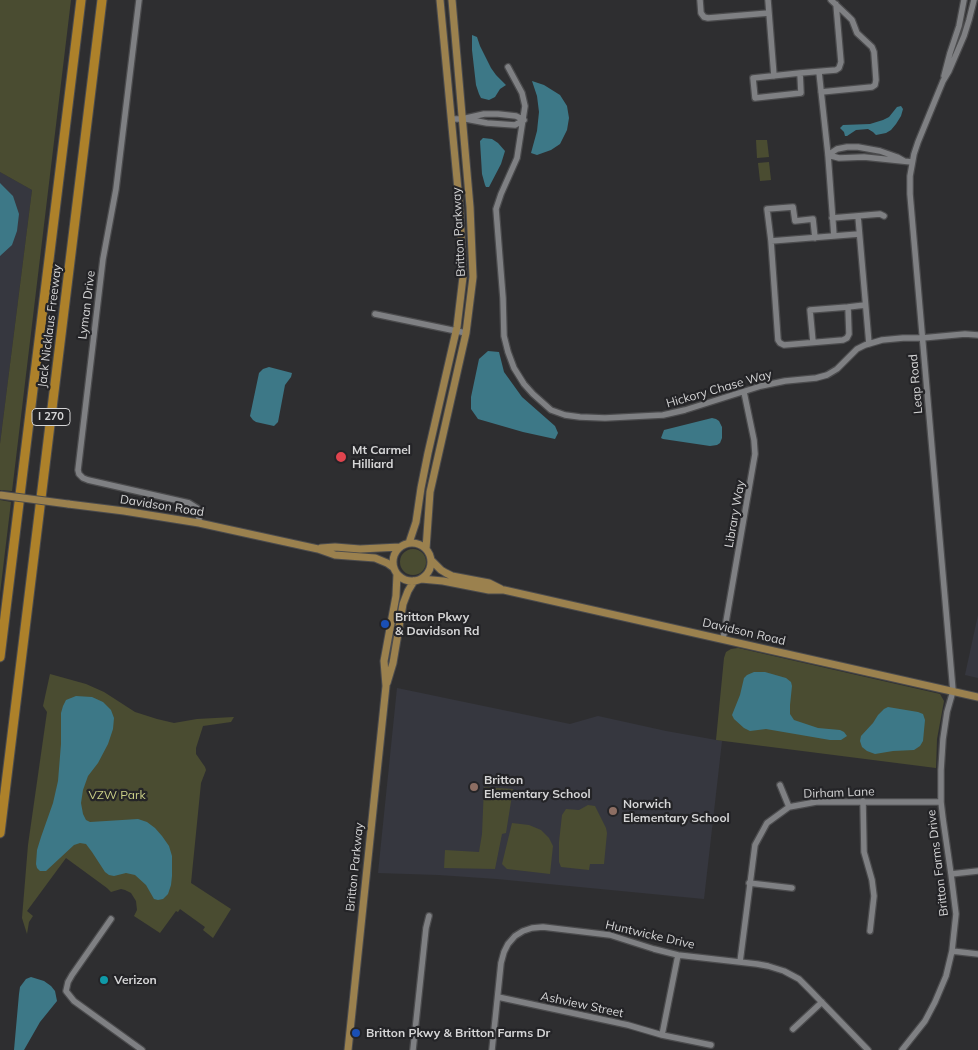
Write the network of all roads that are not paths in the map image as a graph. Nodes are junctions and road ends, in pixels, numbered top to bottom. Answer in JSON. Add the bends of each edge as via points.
{"nodes":[{"id":1,"x":80,"y":0,"type":"edge"},
{"id":2,"x":102,"y":0,"type":"edge"},
{"id":3,"x":139,"y":0,"type":"edge"},
{"id":4,"x":440,"y":0,"type":"edge"},
{"id":5,"x":452,"y":0,"type":"edge"},
{"id":6,"x":700,"y":0,"type":"edge"},
{"id":7,"x":768,"y":0,"type":"edge"},
{"id":8,"x":964,"y":0,"type":"edge"},
{"id":9,"x":974,"y":0,"type":"edge"},
{"id":10,"x":833,"y":2,"type":"edge"},
{"id":11,"x":768,"y":13,"type":"junction"},
{"id":12,"x":508,"y":67,"type":"dead end"},
{"id":13,"x":819,"y":72,"type":"junction"},
{"id":14,"x":800,"y":73,"type":"junction"},
{"id":15,"x":774,"y":76,"type":"junction"},
{"id":16,"x":943,"y":81,"type":"junction"},
{"id":17,"x":821,"y":92,"type":"junction"},
{"id":18,"x":452,"y":119,"type":"junction"},
{"id":19,"x":462,"y":119,"type":"junction"},
{"id":20,"x":524,"y":120,"type":"junction"},
{"id":21,"x":828,"y":155,"type":"junction"},
{"id":22,"x":904,"y":161,"type":"junction"},
{"id":23,"x":912,"y":162,"type":"junction"},
{"id":24,"x":858,"y":216,"type":"junction"},
{"id":25,"x":884,"y":216,"type":"dead end"},
{"id":26,"x":832,"y":218,"type":"junction"},
{"id":27,"x":859,"y":234,"type":"junction"},
{"id":28,"x":834,"y":236,"type":"junction"},
{"id":29,"x":814,"y":238,"type":"junction"},
{"id":30,"x":771,"y":241,"type":"junction"},
{"id":31,"x":865,"y":305,"type":"junction"},
{"id":32,"x":848,"y":307,"type":"junction"},
{"id":33,"x":375,"y":314,"type":"dead end"},
{"id":34,"x":457,"y":331,"type":"junction"},
{"id":35,"x":466,"y":333,"type":"junction"},
{"id":36,"x":978,"y":335,"type":"edge"},
{"id":37,"x":922,"y":338,"type":"junction"},
{"id":38,"x":813,"y":342,"type":"junction"},
{"id":39,"x":868,"y":344,"type":"junction"},
{"id":40,"x":744,"y":392,"type":"junction"},
{"id":41,"x":0,"y":495,"type":"edge"},
{"id":42,"x":199,"y":523,"type":"junction"},
{"id":43,"x":409,"y":543,"type":"junction"},
{"id":44,"x":400,"y":547,"type":"junction"},
{"id":45,"x":318,"y":549,"type":"junction"},
{"id":46,"x":426,"y":549,"type":"junction"},
{"id":47,"x":431,"y":560,"type":"junction"},
{"id":48,"x":396,"y":571,"type":"junction"},
{"id":49,"x":418,"y":580,"type":"junction"},
{"id":50,"x":504,"y":590,"type":"junction"},
{"id":51,"x":723,"y":639,"type":"junction"},
{"id":52,"x":0,"y":658,"type":"edge"},
{"id":53,"x":386,"y":686,"type":"junction"},
{"id":54,"x":954,"y":691,"type":"junction"},
{"id":55,"x":978,"y":697,"type":"edge"},
{"id":56,"x":780,"y":785,"type":"dead end"},
{"id":57,"x":863,"y":802,"type":"junction"},
{"id":58,"x":941,"y":802,"type":"junction"},
{"id":59,"x":789,"y":807,"type":"junction"},
{"id":60,"x":0,"y":833,"type":"edge"},
{"id":61,"x":978,"y":872,"type":"edge"},
{"id":62,"x":951,"y":874,"type":"junction"},
{"id":63,"x":750,"y":883,"type":"junction"},
{"id":64,"x":792,"y":888,"type":"dead end"},
{"id":65,"x":429,"y":916,"type":"dead end"},
{"id":66,"x":111,"y":920,"type":"dead end"},
{"id":67,"x":870,"y":931,"type":"dead end"},
{"id":68,"x":952,"y":951,"type":"junction"},
{"id":69,"x":678,"y":954,"type":"junction"},
{"id":70,"x":978,"y":954,"type":"edge"},
{"id":71,"x":740,"y":962,"type":"junction"},
{"id":72,"x":498,"y":997,"type":"junction"},
{"id":73,"x":822,"y":1002,"type":"junction"},
{"id":74,"x":793,"y":1030,"type":"dead end"},
{"id":75,"x":662,"y":1035,"type":"junction"},
{"id":76,"x":712,"y":1045,"type":"dead end"},
{"id":77,"x":142,"y":1050,"type":"edge"},
{"id":78,"x":348,"y":1050,"type":"edge"},
{"id":79,"x":413,"y":1050,"type":"edge"},
{"id":80,"x":492,"y":1050,"type":"edge"},
{"id":81,"x":868,"y":1050,"type":"edge"},
{"id":82,"x":902,"y":1050,"type":"edge"}],
"edges":[{"from":1,"to":52,"type":"highway","name":"Jack Nicklaus Freeway","number":"I 270"},
{"from":2,"to":60,"type":"highway","name":"Jack Nicklaus Freeway","number":"I 270"},
{"from":3,"to":42,"type":"street","name":"Lyman Drive","via":[[78,470],[88,480],[188,502],[197,508]]},
{"from":4,"to":18,"type":"main road","name":"Britton Parkway"},
{"from":5,"to":19,"type":"main road","name":"Britton Parkway"},
{"from":6,"to":11,"type":"street","via":[[701,13],[708,18]]},
{"from":7,"to":11,"type":"street"},
{"from":8,"to":16,"type":"street","name":"Leap Road"},
{"from":9,"to":16,"type":"street","name":"Leap Road","via":[[964,36]]},
{"from":10,"to":13,"type":"street","via":[[841,62],[836,70]]},
{"from":10,"to":17,"type":"street","via":[[852,20],[859,36],[872,47],[876,80],[872,87]]},
{"from":11,"to":15,"type":"street"},
{"from":12,"to":20,"type":"street","name":"Hickory Chase Way","via":[[522,93]]},
{"from":13,"to":14,"type":"street"},
{"from":13,"to":17,"type":"street"},
{"from":14,"to":15,"type":"street"},
{"from":14,"to":15,"type":"street","via":[[801,93],[755,98],[753,78]]},
{"from":16,"to":23,"type":"street","name":"Leap Road"},
{"from":17,"to":21,"type":"street"},
{"from":18,"to":19,"type":"street"},
{"from":18,"to":34,"type":"main road","name":"Britton Parkway","via":[[463,276]]},
{"from":19,"to":20,"type":"street","via":[[498,114]]},
{"from":19,"to":20,"type":"street","via":[[515,125]]},
{"from":19,"to":35,"type":"main road","name":"Britton Parkway","via":[[473,277]]},
{"from":20,"to":40,"type":"street","name":"Hickory Chase Way","via":[[517,158],[496,209],[504,336],[514,368],[524,384],[551,410],[565,415],[605,418],[663,415]]},
{"from":21,"to":22,"type":"street"},
{"from":21,"to":22,"type":"street","via":[[837,149],[858,147],[880,151]]},
{"from":21,"to":26,"type":"street"},
{"from":22,"to":23,"type":"street"},
{"from":23,"to":37,"type":"street","name":"Leap Road","via":[[910,194]]},
{"from":24,"to":25,"type":"street"},
{"from":24,"to":26,"type":"street"},
{"from":24,"to":27,"type":"street"},
{"from":26,"to":28,"type":"street"},
{"from":27,"to":28,"type":"street"},
{"from":27,"to":31,"type":"street"},
{"from":28,"to":29,"type":"street"},
{"from":29,"to":30,"type":"street"},
{"from":29,"to":30,"type":"street","via":[[813,219],[795,220],[793,207],[767,209]]},
{"from":30,"to":38,"type":"street","via":[[778,340],[784,345]]},
{"from":31,"to":32,"type":"street"},
{"from":31,"to":39,"type":"street"},
{"from":32,"to":38,"type":"street","via":[[847,338]]},
{"from":32,"to":38,"type":"street","via":[[810,310]]},
{"from":33,"to":34,"type":"street"},
{"from":34,"to":35,"type":"street"},
{"from":34,"to":43,"type":"main road","name":"Britton Parkway"},
{"from":35,"to":46,"type":"main road","name":"Britton Parkway","via":[[430,492]]},
{"from":36,"to":37,"type":"street","name":"Hickory Chase Way"},
{"from":37,"to":39,"type":"street","name":"Hickory Chase Way"},
{"from":37,"to":54,"type":"street","name":"Leap Road"},
{"from":39,"to":40,"type":"street","name":"Hickory Chase Way","via":[[857,349],[826,375]]},
{"from":40,"to":51,"type":"street","name":"Library Way","via":[[755,454]]},
{"from":41,"to":42,"type":"main road","name":"Davidson Road","bridge":true},
{"from":42,"to":45,"type":"main road","name":"Davidson Road"},
{"from":43,"to":44,"type":"main road"},
{"from":43,"to":46,"type":"main road"},
{"from":44,"to":45,"type":"main road","name":"Davidson Road"},
{"from":44,"to":48,"type":"main road","via":[[393,563]]},
{"from":45,"to":48,"type":"main road","name":"Davidson Road","via":[[335,555],[375,558]]},
{"from":46,"to":47,"type":"main road"},
{"from":47,"to":49,"type":"main road","via":[[429,571]]},
{"from":47,"to":50,"type":"main road","name":"Davidson Road","via":[[452,576],[489,583]]},
{"from":48,"to":49,"type":"main road","via":[[408,581]]},
{"from":48,"to":53,"type":"main road","name":"Britton Parkway","via":[[396,596],[384,661]]},
{"from":49,"to":50,"type":"main road","name":"Davidson Road"},
{"from":49,"to":53,"type":"main road","name":"Britton Parkway","via":[[408,591],[403,604]]},
{"from":50,"to":51,"type":"main road","name":"Davidson Road"},
{"from":51,"to":54,"type":"main road","name":"Davidson Road"},
{"from":53,"to":78,"type":"main road","name":"Britton Parkway"},
{"from":54,"to":55,"type":"main road","name":"Davidson Road"},
{"from":54,"to":58,"type":"street","name":"Britton Farms Drive","via":[[943,739]]},
{"from":56,"to":59,"type":"street"},
{"from":57,"to":58,"type":"street","name":"Dirham Lane"},
{"from":57,"to":59,"type":"street","name":"Dirham Lane","via":[[816,802]]},
{"from":57,"to":67,"type":"street","via":[[864,852],[874,896]]},
{"from":58,"to":62,"type":"street","name":"Britton Farms Drive"},
{"from":59,"to":63,"type":"street","name":"Dirham Lane","via":[[767,823],[755,845]]},
{"from":61,"to":62,"type":"street"},
{"from":62,"to":68,"type":"street","name":"Britton Farms Drive","via":[[956,914]]},
{"from":63,"to":64,"type":"street"},
{"from":63,"to":71,"type":"street","name":"Dirham Lane"},
{"from":65,"to":79,"type":"street"},
{"from":66,"to":77,"type":"street","via":[[72,975],[66,991],[74,1001]]},
{"from":68,"to":70,"type":"street"},
{"from":68,"to":82,"type":"street","name":"Britton Farms Drive","via":[[946,976],[925,1022]]},
{"from":69,"to":71,"type":"street","name":"Huntwicke Drive"},
{"from":69,"to":72,"type":"street","name":"Huntwicke Drive","via":[[610,935],[532,928],[515,936],[508,944],[501,963]]},
{"from":69,"to":75,"type":"street"},
{"from":71,"to":73,"type":"street","name":"Huntwicke Drive","via":[[784,971],[799,979]]},
{"from":72,"to":75,"type":"street","name":"Ashview Street"},
{"from":72,"to":80,"type":"street","name":"Huntwicke Drive"},
{"from":73,"to":74,"type":"street"},
{"from":73,"to":81,"type":"street","name":"Huntwicke Drive"},
{"from":75,"to":76,"type":"street","name":"Ashview Street"}]}
